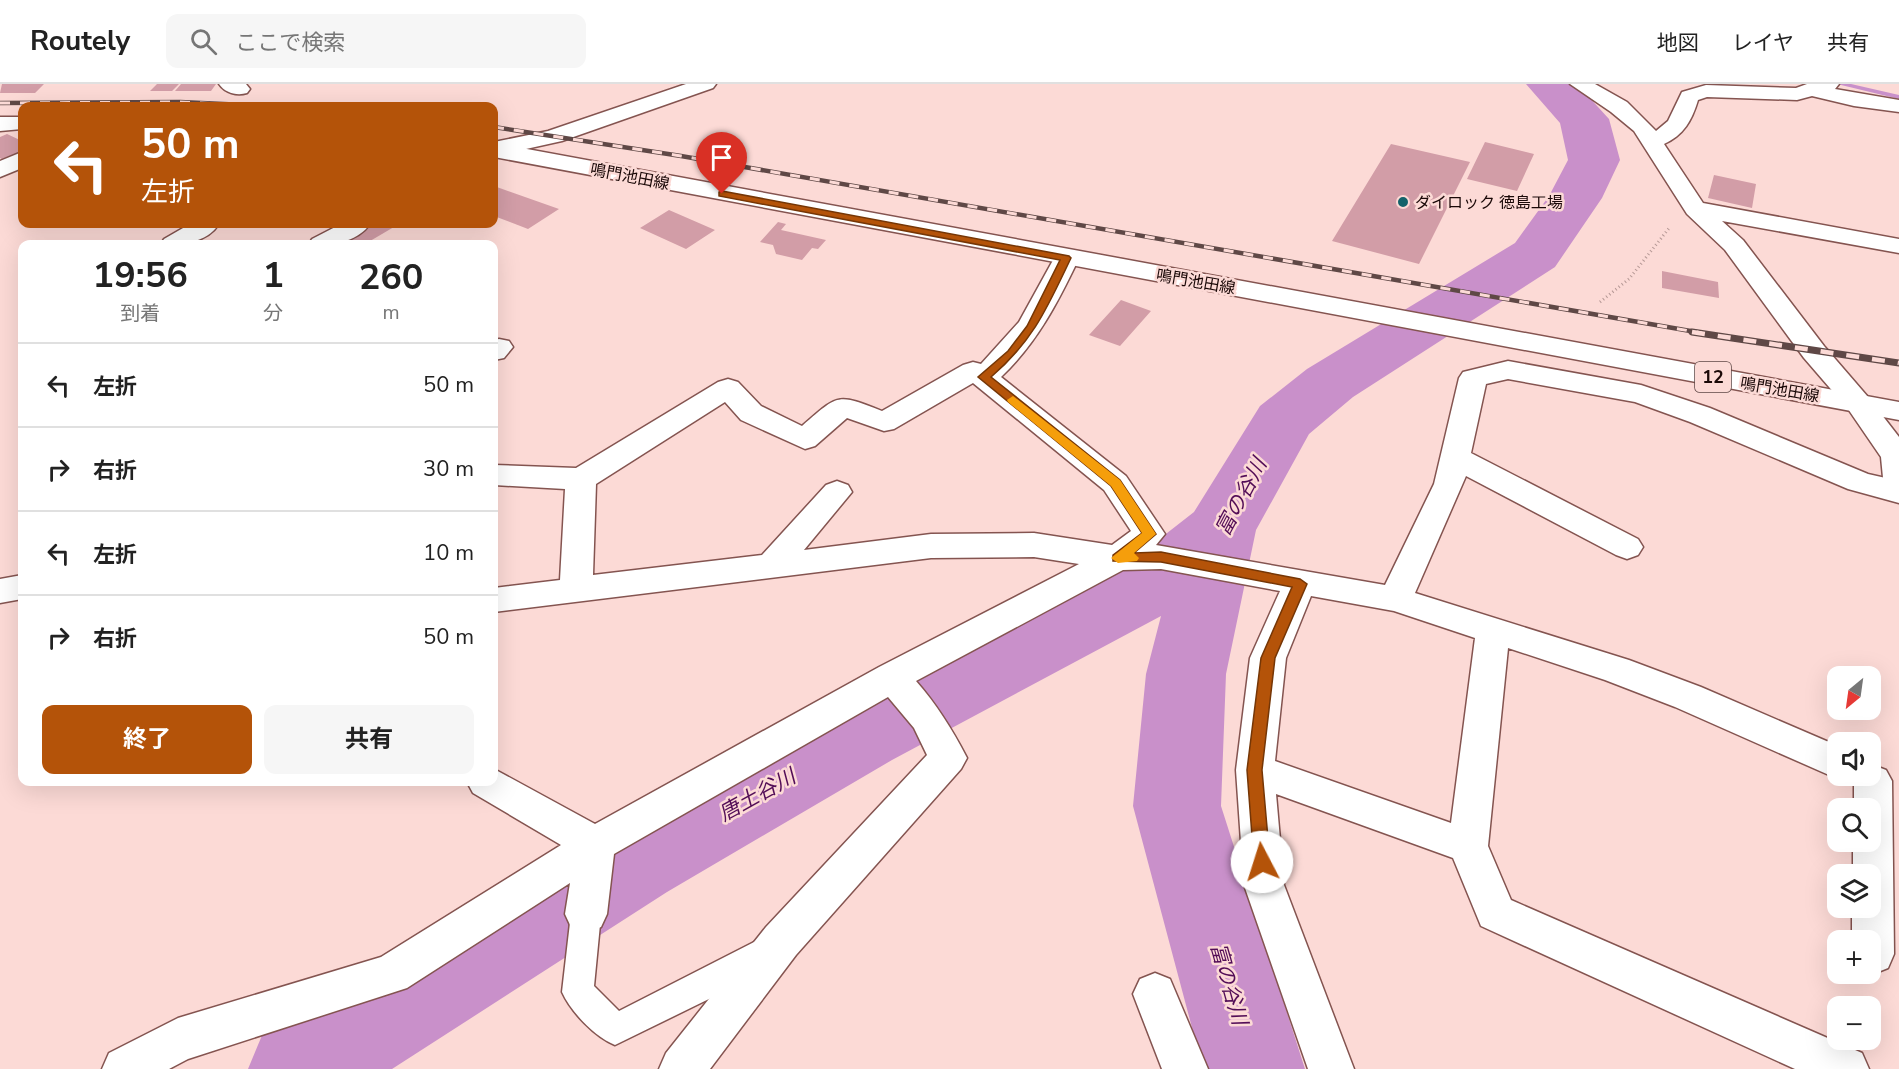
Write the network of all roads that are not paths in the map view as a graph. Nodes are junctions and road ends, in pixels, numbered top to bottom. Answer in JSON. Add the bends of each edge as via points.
{"nodes":[{"id":1,"x":706,"y":84,"type":"edge"},
{"id":2,"x":1580,"y":84,"type":"edge"},
{"id":3,"x":1822,"y":86,"type":"edge"},
{"id":4,"x":1899,"y":106,"type":"edge"},
{"id":5,"x":18,"y":123,"type":"edge"},
{"id":6,"x":0,"y":124,"type":"edge"},
{"id":7,"x":1651,"y":141,"type":"junction"},
{"id":8,"x":498,"y":149,"type":"edge"},
{"id":9,"x":498,"y":151,"type":"edge"},
{"id":10,"x":18,"y":161,"type":"edge"},
{"id":11,"x":0,"y":170,"type":"edge"},
{"id":12,"x":0,"y":179,"type":"edge"},
{"id":13,"x":18,"y":181,"type":"edge"},
{"id":14,"x":1695,"y":209,"type":"junction"},
{"id":15,"x":200,"y":228,"type":"edge"},
{"id":16,"x":351,"y":228,"type":"edge"},
{"id":17,"x":180,"y":240,"type":"edge"},
{"id":18,"x":328,"y":240,"type":"edge"},
{"id":19,"x":1899,"y":246,"type":"edge"},
{"id":20,"x":1066,"y":258,"type":"junction"},
{"id":21,"x":984,"y":377,"type":"junction"},
{"id":22,"x":1858,"y":403,"type":"junction"},
{"id":23,"x":1899,"y":411,"type":"edge"},
{"id":24,"x":1455,"y":457,"type":"junction"},
{"id":25,"x":498,"y":475,"type":"edge"},
{"id":26,"x":581,"y":479,"type":"junction"},
{"id":27,"x":1899,"y":488,"type":"edge"},
{"id":28,"x":837,"y":492,"type":"dead end"},
{"id":29,"x":1899,"y":492,"type":"edge"},
{"id":30,"x":1627,"y":547,"type":"dead end"},
{"id":31,"x":1118,"y":558,"type":"junction"},
{"id":32,"x":773,"y":564,"type":"junction"},
{"id":33,"x":1292,"y":583,"type":"junction"},
{"id":34,"x":18,"y":588,"type":"edge"},
{"id":35,"x":576,"y":588,"type":"junction"},
{"id":36,"x":0,"y":591,"type":"edge"},
{"id":37,"x":498,"y":599,"type":"edge"},
{"id":38,"x":1395,"y":599,"type":"junction"},
{"id":39,"x":1493,"y":630,"type":"junction"},
{"id":40,"x":896,"y":682,"type":"junction"},
{"id":41,"x":1827,"y":758,"type":"edge"},
{"id":42,"x":1255,"y":770,"type":"junction"},
{"id":43,"x":492,"y":786,"type":"edge"},
{"id":44,"x":1878,"y":786,"type":"edge"},
{"id":45,"x":1468,"y":846,"type":"junction"},
{"id":46,"x":594,"y":856,"type":"junction"},
{"id":47,"x":586,"y":914,"type":"joint"},
{"id":48,"x":1874,"y":930,"type":"edge"},
{"id":49,"x":781,"y":941,"type":"junction"},
{"id":50,"x":1155,"y":994,"type":"dead end"},
{"id":51,"x":125,"y":1069,"type":"edge"},
{"id":52,"x":682,"y":1069,"type":"edge"},
{"id":53,"x":1185,"y":1069,"type":"edge"},
{"id":54,"x":1330,"y":1069,"type":"edge"},
{"id":55,"x":1846,"y":1069,"type":"edge"}],
"edges":[{"from":1,"to":8,"type":"street","via":[[554,136]]},
{"from":2,"to":7,"type":"street","via":[[1619,107],[1642,127]]},
{"from":3,"to":4,"type":"street","via":[[1854,100]]},
{"from":3,"to":7,"type":"street","via":[[1797,94],[1706,91],[1689,96],[1680,123],[1670,134]]},
{"from":5,"to":6,"type":"street"},
{"from":7,"to":14,"type":"street"},
{"from":9,"to":20,"type":"street","name":"鳴門池田線","number":"12"},
{"from":10,"to":11,"type":"street"},
{"from":12,"to":13,"type":"street"},
{"from":14,"to":19,"type":"street"},
{"from":14,"to":22,"type":"street","via":[[1734,245],[1814,352]]},
{"from":15,"to":17,"type":"street"},
{"from":16,"to":18,"type":"street"},
{"from":20,"to":21,"type":"street","via":[[1032,327],[1012,353]]},
{"from":20,"to":22,"type":"street","name":"鳴門池田線","number":"12"},
{"from":21,"to":26,"type":"street","via":[[973,371],[884,422],[843,406],[805,439],[751,413],[728,388]]},
{"from":21,"to":31,"type":"street","via":[[1115,483],[1149,534]]},
{"from":22,"to":23,"type":"street","name":"鳴門池田線","number":"12"},
{"from":22,"to":27,"type":"street","via":[[1896,457]]},
{"from":24,"to":29,"type":"street","via":[[1473,378],[1508,370],[1641,394],[1859,482]]},
{"from":24,"to":30,"type":"street"},
{"from":24,"to":38,"type":"street","via":[[1449,484]]},
{"from":25,"to":26,"type":"street"},
{"from":26,"to":35,"type":"street"},
{"from":28,"to":32,"type":"street"},
{"from":31,"to":32,"type":"street","via":[[1034,545],[931,546]]},
{"from":31,"to":33,"type":"street","via":[[1161,557]]},
{"from":31,"to":40,"type":"street"},
{"from":32,"to":35,"type":"street"},
{"from":33,"to":38,"type":"street"},
{"from":33,"to":42,"type":"street","via":[[1268,658]]},
{"from":34,"to":36,"type":"street"},
{"from":35,"to":37,"type":"street"},
{"from":38,"to":39,"type":"street"},
{"from":39,"to":41,"type":"street","via":[[1688,697]]},
{"from":39,"to":45,"type":"street"},
{"from":40,"to":46,"type":"street"},
{"from":40,"to":49,"type":"street","via":[[927,718],[948,758]]},
{"from":42,"to":45,"type":"street"},
{"from":42,"to":54,"type":"street","via":[[1264,885]]},
{"from":43,"to":46,"type":"street"},
{"from":44,"to":48,"type":"street"},
{"from":45,"to":55,"type":"street","via":[[1496,913]]},
{"from":46,"to":47,"type":"street"},
{"from":46,"to":51,"type":"street","via":[[392,974],[178,1040]]},
{"from":47,"to":49,"type":"lane","via":[[578,992],[615,1029]]},
{"from":49,"to":52,"type":"street"},
{"from":50,"to":53,"type":"street"}]}
